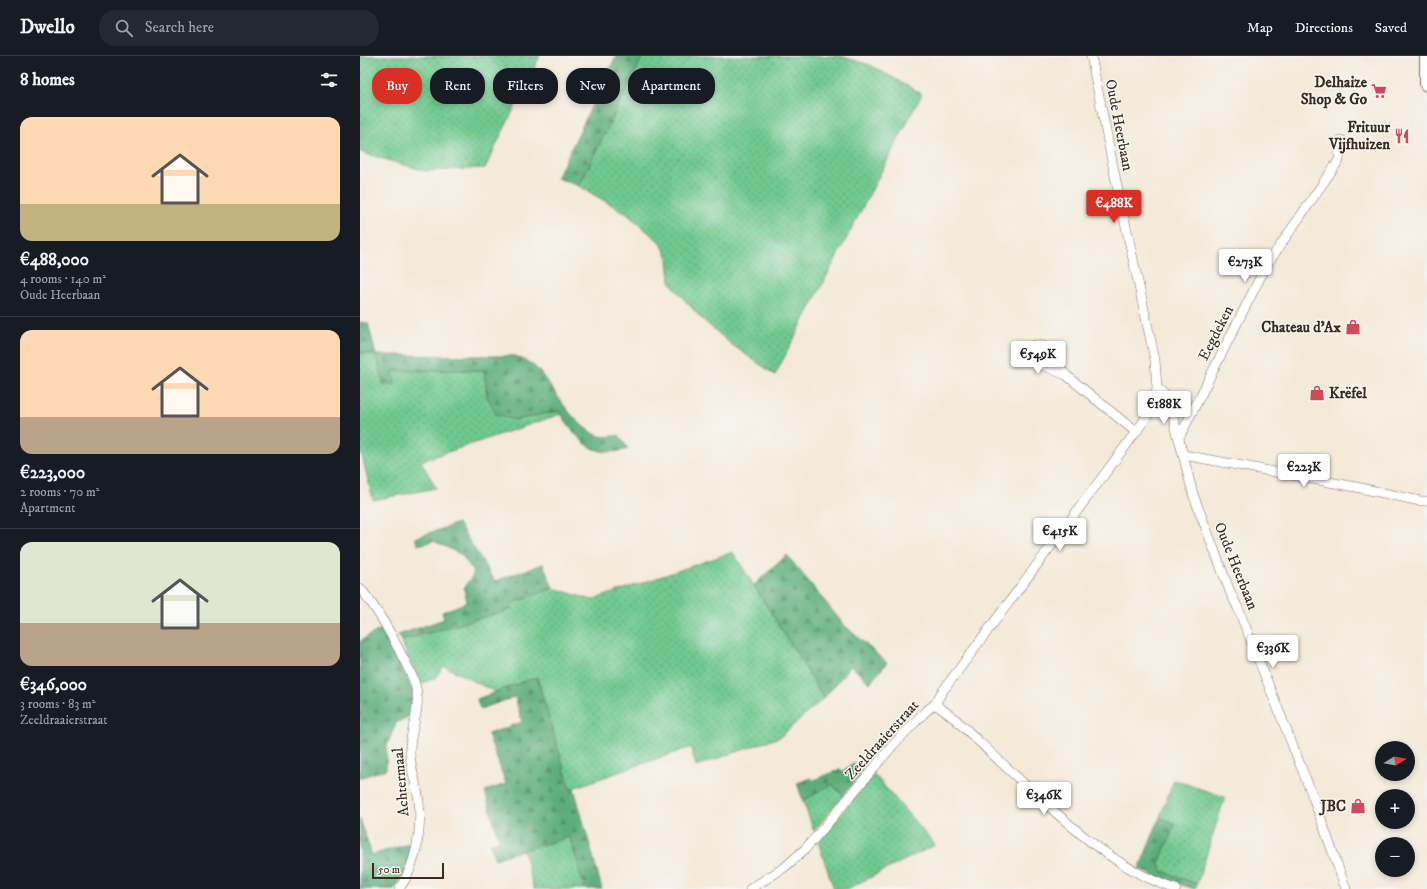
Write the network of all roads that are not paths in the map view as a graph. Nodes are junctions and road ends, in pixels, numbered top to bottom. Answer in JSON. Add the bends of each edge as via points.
{"nodes":[{"id":1,"x":1091,"y":56,"type":"edge"},
{"id":2,"x":1426,"y":56,"type":"edge"},
{"id":3,"x":1427,"y":61,"type":"edge"},
{"id":4,"x":1427,"y":84,"type":"edge"},
{"id":5,"x":1341,"y":140,"type":"dead end"},
{"id":6,"x":1066,"y":375,"type":"dead end"},
{"id":7,"x":1157,"y":388,"type":"junction"},
{"id":8,"x":1136,"y":432,"type":"junction"},
{"id":9,"x":1179,"y":438,"type":"junction"},
{"id":10,"x":1184,"y":455,"type":"junction"},
{"id":11,"x":1427,"y":501,"type":"edge"},
{"id":12,"x":360,"y":588,"type":"edge"},
{"id":13,"x":935,"y":704,"type":"junction"},
{"id":14,"x":400,"y":889,"type":"edge"},
{"id":15,"x":750,"y":889,"type":"edge"},
{"id":16,"x":1176,"y":889,"type":"edge"},
{"id":17,"x":1346,"y":889,"type":"edge"}],
"edges":[{"from":1,"to":7,"type":"street","name":"Oude Heerbaan","via":[[1155,360]]},
{"from":2,"to":3,"type":"main road"},
{"from":3,"to":4,"type":"main road"},
{"from":5,"to":9,"type":"street","name":"Eegdeken","via":[[1339,160],[1266,266]]},
{"from":6,"to":8,"type":"street"},
{"from":7,"to":8,"type":"street","name":"Oude Heerbaan","via":[[1151,410]]},
{"from":7,"to":9,"type":"street","name":"Oude Heerbaan","via":[[1168,402]]},
{"from":8,"to":13,"type":"street","name":"Oude Heerbaan"},
{"from":9,"to":10,"type":"street","name":"Oude Heerbaan"},
{"from":10,"to":11,"type":"street"},
{"from":10,"to":17,"type":"street","name":"Oude Heerbaan","via":[[1193,494],[1313,797]]},
{"from":12,"to":14,"type":"street","name":"Achtermaal","via":[[392,635],[416,688],[418,704],[410,756],[420,818],[413,865]]},
{"from":13,"to":15,"type":"street","name":"Zeeldraaierstraat","via":[[893,745],[805,849],[785,867]]},
{"from":13,"to":16,"type":"street","name":"Zeeldraaierstraat","via":[[954,718],[1077,832],[1135,871]]}]}
